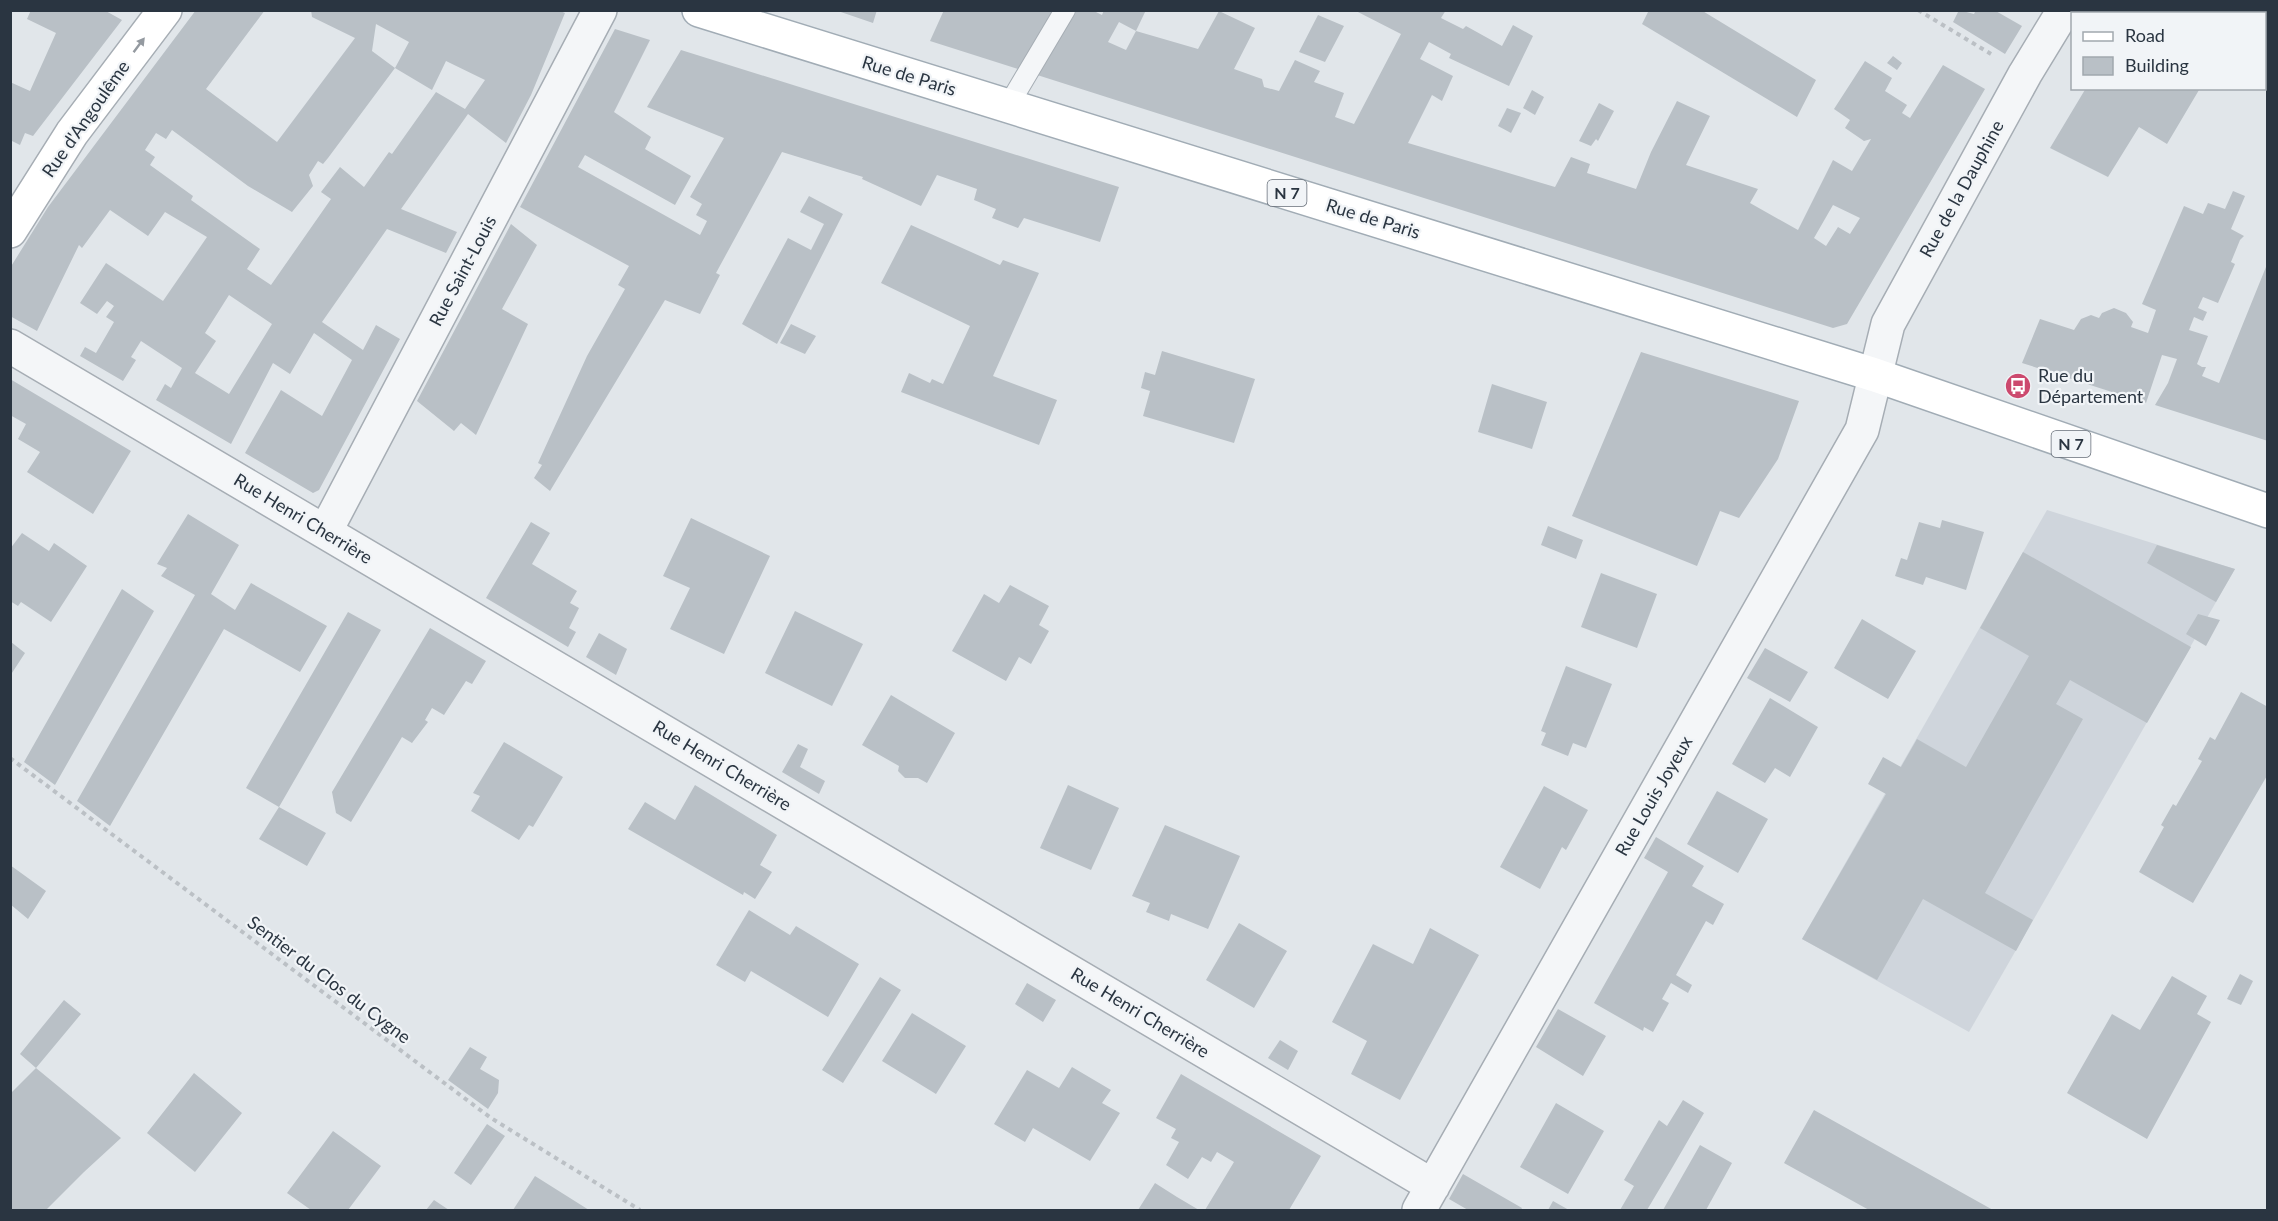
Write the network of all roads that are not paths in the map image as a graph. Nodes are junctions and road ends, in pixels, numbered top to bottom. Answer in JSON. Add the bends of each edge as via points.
{"nodes":[{"id":1,"x":165,"y":10,"type":"edge"},
{"id":2,"x":600,"y":10,"type":"edge"},
{"id":3,"x":699,"y":10,"type":"edge"},
{"id":4,"x":1065,"y":10,"type":"edge"},
{"id":5,"x":2064,"y":10,"type":"edge"},
{"id":6,"x":1008,"y":106,"type":"junction"},
{"id":7,"x":10,"y":231,"type":"edge"},
{"id":8,"x":10,"y":346,"type":"edge"},
{"id":9,"x":1875,"y":375,"type":"junction"},
{"id":10,"x":2268,"y":511,"type":"edge"},
{"id":11,"x":325,"y":532,"type":"junction"},
{"id":12,"x":1426,"y":1198,"type":"edge"}],
"edges":[{"from":7,"to":1,"type":"main road","name":"Rue d'Angoulême","one_way":true,"via":[[72,133]]},
{"from":2,"to":11,"type":"street","name":"Rue Saint-Louis"},
{"from":3,"to":6,"type":"main road","name":"Rue de Paris","number":"N 7"},
{"from":4,"to":6,"type":"lane"},
{"from":5,"to":9,"type":"street","name":"Rue de la Dauphine","via":[[1888,324]]},
{"from":6,"to":9,"type":"main road","name":"Rue de Paris","number":"N 7"},
{"from":8,"to":11,"type":"street","name":"Rue Henri Cherrière"},
{"from":9,"to":10,"type":"main road","number":"N 7"},
{"from":9,"to":12,"type":"street","name":"Rue Louis Joyeux","via":[[1862,430]]},
{"from":11,"to":12,"type":"street","name":"Rue Henri Cherrière"}]}
